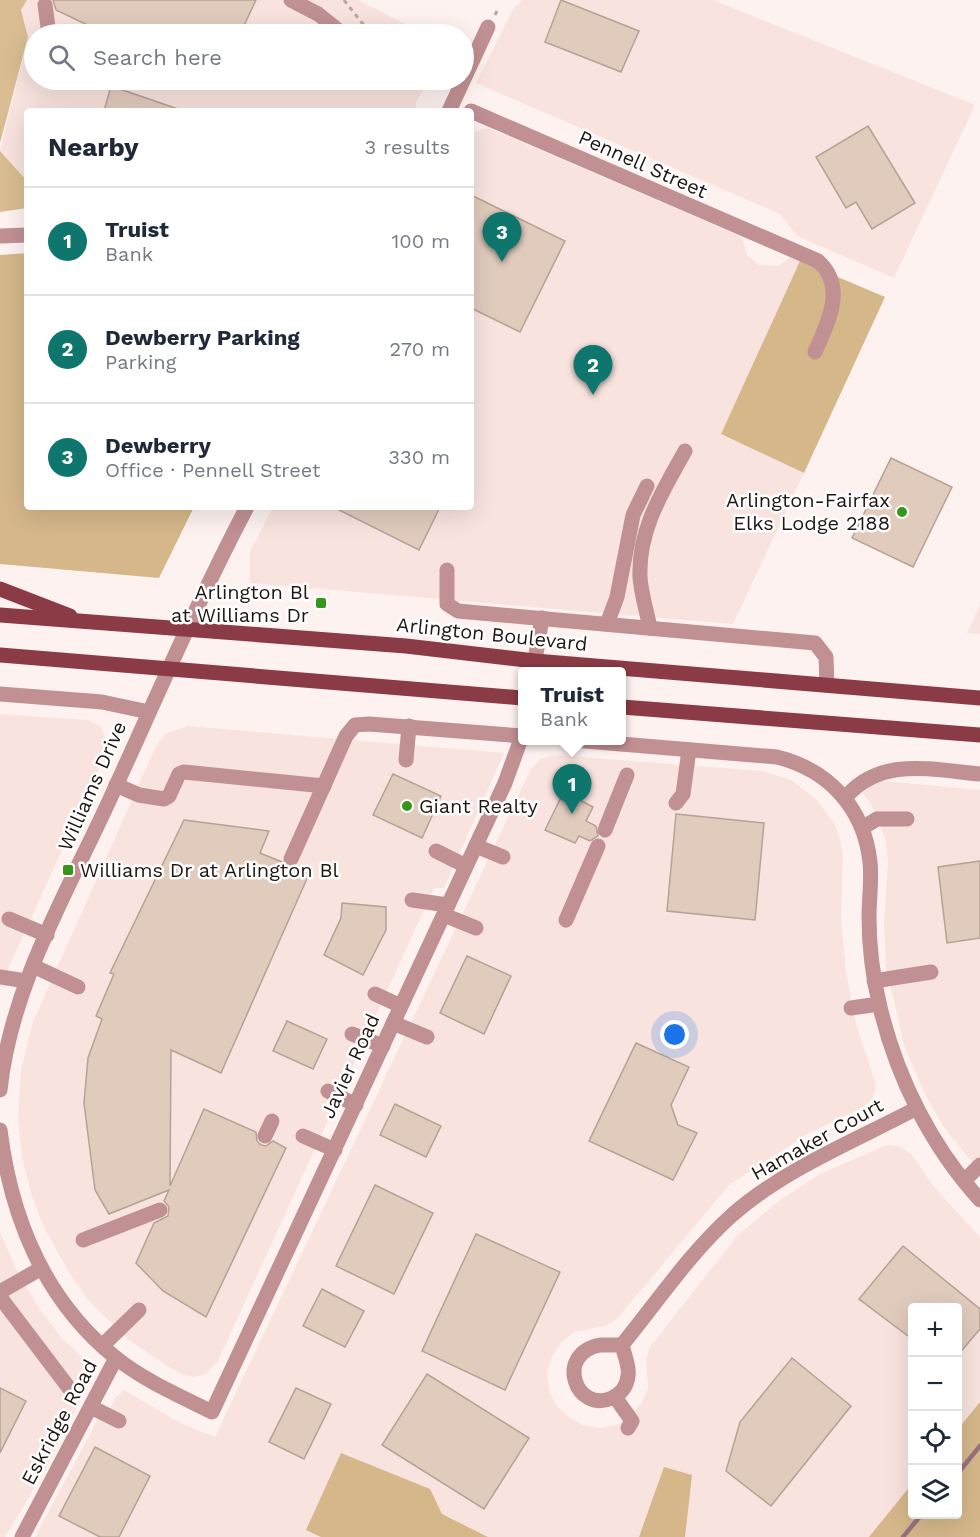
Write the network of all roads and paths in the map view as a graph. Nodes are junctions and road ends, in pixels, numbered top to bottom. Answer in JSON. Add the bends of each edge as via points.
{"nodes":[{"id":1,"x":291,"y":0,"type":"edge"},
{"id":2,"x":344,"y":0,"type":"edge"},
{"id":3,"x":45,"y":5,"type":"dead end"},
{"id":4,"x":48,"y":24,"type":"edge"},
{"id":5,"x":330,"y":24,"type":"edge"},
{"id":6,"x":363,"y":24,"type":"edge"},
{"id":7,"x":488,"y":27,"type":"dead end"},
{"id":8,"x":474,"y":57,"type":"edge"},
{"id":9,"x":459,"y":90,"type":"edge"},
{"id":10,"x":451,"y":107,"type":"edge"},
{"id":11,"x":474,"y":112,"type":"edge"},
{"id":12,"x":0,"y":236,"type":"edge"},
{"id":13,"x":24,"y":236,"type":"edge"},
{"id":14,"x":815,"y":352,"type":"dead end"},
{"id":15,"x":685,"y":451,"type":"dead end"},
{"id":16,"x":647,"y":486,"type":"dead end"},
{"id":17,"x":246,"y":510,"type":"edge"},
{"id":18,"x":447,"y":570,"type":"dead end"},
{"id":19,"x":0,"y":589,"type":"edge"},
{"id":20,"x":0,"y":615,"type":"edge"},
{"id":21,"x":542,"y":618,"type":"junction"},
{"id":22,"x":83,"y":622,"type":"junction"},
{"id":23,"x":607,"y":624,"type":"junction"},
{"id":24,"x":650,"y":628,"type":"junction"},
{"id":25,"x":186,"y":630,"type":"junction"},
{"id":26,"x":0,"y":655,"type":"edge"},
{"id":27,"x":534,"y":666,"type":"edge"},
{"id":28,"x":549,"y":667,"type":"edge"},
{"id":29,"x":167,"y":668,"type":"junction"},
{"id":30,"x":626,"y":672,"type":"edge"},
{"id":31,"x":827,"y":685,"type":"junction"},
{"id":32,"x":0,"y":694,"type":"edge"},
{"id":33,"x":518,"y":698,"type":"edge"},
{"id":34,"x":980,"y":698,"type":"edge"},
{"id":35,"x":626,"y":707,"type":"edge"},
{"id":36,"x":149,"y":712,"type":"junction"},
{"id":37,"x":409,"y":726,"type":"junction"},
{"id":38,"x":980,"y":735,"type":"edge"},
{"id":39,"x":518,"y":736,"type":"edge"},
{"id":40,"x":518,"y":745,"type":"edge"},
{"id":41,"x":625,"y":745,"type":"edge"},
{"id":42,"x":689,"y":750,"type":"junction"},
{"id":43,"x":406,"y":760,"type":"dead end"},
{"id":44,"x":980,"y":774,"type":"edge"},
{"id":45,"x":627,"y":775,"type":"dead end"},
{"id":46,"x":116,"y":785,"type":"junction"},
{"id":47,"x":324,"y":786,"type":"junction"},
{"id":48,"x":846,"y":797,"type":"junction"},
{"id":49,"x":676,"y":803,"type":"dead end"},
{"id":50,"x":907,"y":819,"type":"dead end"},
{"id":51,"x":862,"y":828,"type":"junction"},
{"id":52,"x":605,"y":830,"type":"dead end"},
{"id":53,"x":476,"y":846,"type":"junction"},
{"id":54,"x":598,"y":846,"type":"dead end"},
{"id":55,"x":436,"y":852,"type":"dead end"},
{"id":56,"x":503,"y":858,"type":"dead end"},
{"id":57,"x":291,"y":859,"type":"dead end"},
{"id":58,"x":466,"y":866,"type":"junction"},
{"id":59,"x":412,"y":900,"type":"dead end"},
{"id":60,"x":446,"y":910,"type":"junction"},
{"id":61,"x":9,"y":919,"type":"dead end"},
{"id":62,"x":566,"y":920,"type":"dead end"},
{"id":63,"x":476,"y":928,"type":"dead end"},
{"id":64,"x":48,"y":934,"type":"junction"},
{"id":65,"x":33,"y":966,"type":"junction"},
{"id":66,"x":931,"y":972,"type":"dead end"},
{"id":67,"x":0,"y":977,"type":"edge"},
{"id":68,"x":26,"y":981,"type":"junction"},
{"id":69,"x":874,"y":981,"type":"junction"},
{"id":70,"x":78,"y":987,"type":"dead end"},
{"id":71,"x":375,"y":993,"type":"dead end"},
{"id":72,"x":879,"y":1004,"type":"junction"},
{"id":73,"x":401,"y":1006,"type":"junction"},
{"id":74,"x":851,"y":1008,"type":"dead end"},
{"id":75,"x":393,"y":1023,"type":"junction"},
{"id":76,"x":352,"y":1034,"type":"dead end"},
{"id":77,"x":427,"y":1036,"type":"dead end"},
{"id":78,"x":383,"y":1046,"type":"junction"},
{"id":79,"x":0,"y":1090,"type":"edge"},
{"id":80,"x":328,"y":1091,"type":"dead end"},
{"id":81,"x":356,"y":1104,"type":"junction"},
{"id":82,"x":917,"y":1108,"type":"junction"},
{"id":83,"x":272,"y":1121,"type":"dead end"},
{"id":84,"x":0,"y":1130,"type":"edge"},
{"id":85,"x":265,"y":1136,"type":"dead end"},
{"id":86,"x":303,"y":1136,"type":"dead end"},
{"id":87,"x":335,"y":1150,"type":"junction"},
{"id":88,"x":980,"y":1165,"type":"edge"},
{"id":89,"x":964,"y":1181,"type":"junction"},
{"id":90,"x":980,"y":1200,"type":"edge"},
{"id":91,"x":160,"y":1210,"type":"dead end"},
{"id":92,"x":83,"y":1240,"type":"dead end"},
{"id":93,"x":40,"y":1269,"type":"junction"},
{"id":94,"x":0,"y":1292,"type":"edge"},
{"id":95,"x":0,"y":1297,"type":"edge"},
{"id":96,"x":139,"y":1310,"type":"dead end"},
{"id":97,"x":103,"y":1345,"type":"junction"},
{"id":98,"x":622,"y":1345,"type":"junction"},
{"id":99,"x":116,"y":1358,"type":"junction"},
{"id":100,"x":69,"y":1388,"type":"dead end"},
{"id":101,"x":615,"y":1397,"type":"junction"},
{"id":102,"x":91,"y":1407,"type":"junction"},
{"id":103,"x":119,"y":1421,"type":"dead end"},
{"id":104,"x":628,"y":1428,"type":"dead end"},
{"id":105,"x":22,"y":1537,"type":"edge"}],
"edges":[{"from":1,"to":5,"type":"street"},
{"from":2,"to":6,"type":"path"},
{"from":3,"to":4,"type":"street"},
{"from":7,"to":8,"type":"street"},
{"from":9,"to":10,"type":"street"},
{"from":11,"to":14,"type":"street","name":"Pennell Street","via":[[825,267],[831,273],[834,293]]},
{"from":12,"to":13,"type":"street"},
{"from":15,"to":24,"type":"street","via":[[652,510],[643,538],[640,578]]},
{"from":16,"to":23,"type":"street","via":[[633,515],[617,597]]},
{"from":17,"to":25,"type":"street","name":"Williams Drive"},
{"from":18,"to":21,"type":"street","via":[[446,597],[451,608]]},
{"from":19,"to":22,"type":"main road"},
{"from":20,"to":22,"type":"main road","name":"Arlington Boulevard"},
{"from":21,"to":23,"type":"street"},
{"from":21,"to":27,"type":"street"},
{"from":22,"to":25,"type":"main road","name":"Arlington Boulevard"},
{"from":23,"to":24,"type":"street"},
{"from":24,"to":31,"type":"street","via":[[815,643],[826,657]]},
{"from":25,"to":27,"type":"main road","name":"Arlington Boulevard","via":[[406,646]]},
{"from":25,"to":29,"type":"street","name":"Williams Drive"},
{"from":26,"to":29,"type":"main road"},
{"from":27,"to":28,"type":"main road","name":"Arlington Boulevard"},
{"from":29,"to":33,"type":"main road"},
{"from":29,"to":36,"type":"street","name":"Williams Drive"},
{"from":30,"to":31,"type":"main road","name":"Arlington Boulevard"},
{"from":31,"to":34,"type":"main road","name":"Arlington Boulevard"},
{"from":32,"to":36,"type":"street","via":[[102,702]]},
{"from":35,"to":38,"type":"main road"},
{"from":36,"to":46,"type":"street","name":"Williams Drive"},
{"from":37,"to":39,"type":"street"},
{"from":37,"to":43,"type":"street"},
{"from":37,"to":47,"type":"street","via":[[355,726],[346,736]]},
{"from":40,"to":53,"type":"street","name":"Javier Road"},
{"from":41,"to":42,"type":"street"},
{"from":42,"to":48,"type":"street","via":[[798,762]]},
{"from":42,"to":49,"type":"street","via":[[683,794]]},
{"from":44,"to":48,"type":"street","via":[[900,768],[881,771]]},
{"from":45,"to":52,"type":"street"},
{"from":46,"to":47,"type":"street","via":[[139,795],[164,799],[184,772]]},
{"from":46,"to":64,"type":"street","name":"Williams Drive"},
{"from":47,"to":57,"type":"street"},
{"from":48,"to":51,"type":"street"},
{"from":50,"to":51,"type":"street","via":[[877,819]]},
{"from":51,"to":69,"type":"street","via":[[871,864],[869,928]]},
{"from":53,"to":56,"type":"street"},
{"from":53,"to":58,"type":"street","name":"Javier Road"},
{"from":54,"to":62,"type":"street"},
{"from":55,"to":58,"type":"street"},
{"from":58,"to":60,"type":"street","name":"Javier Road"},
{"from":59,"to":60,"type":"street"},
{"from":60,"to":63,"type":"street"},
{"from":60,"to":73,"type":"street","name":"Javier Road"},
{"from":61,"to":64,"type":"street"},
{"from":64,"to":65,"type":"street","name":"Williams Drive"},
{"from":65,"to":68,"type":"street","name":"Williams Drive"},
{"from":65,"to":70,"type":"street"},
{"from":66,"to":69,"type":"street"},
{"from":67,"to":68,"type":"street"},
{"from":68,"to":79,"type":"street","name":"Williams Drive","via":[[7,1041]]},
{"from":69,"to":72,"type":"street"},
{"from":71,"to":73,"type":"street"},
{"from":72,"to":74,"type":"street"},
{"from":72,"to":82,"type":"street","via":[[899,1068]]},
{"from":73,"to":75,"type":"street","name":"Javier Road"},
{"from":75,"to":77,"type":"street"},
{"from":75,"to":78,"type":"street","name":"Javier Road"},
{"from":76,"to":78,"type":"street"},
{"from":78,"to":81,"type":"street","name":"Javier Road"},
{"from":80,"to":81,"type":"street"},
{"from":81,"to":87,"type":"street","name":"Javier Road"},
{"from":82,"to":89,"type":"street"},
{"from":82,"to":98,"type":"street","name":"Hamaker Court","via":[[758,1194],[708,1239]]},
{"from":83,"to":85,"type":"street"},
{"from":84,"to":93,"type":"street","via":[[11,1197]]},
{"from":86,"to":87,"type":"street"},
{"from":87,"to":99,"type":"street","name":"Javier Road","via":[[212,1412]]},
{"from":88,"to":89,"type":"street"},
{"from":89,"to":90,"type":"street"},
{"from":91,"to":92,"type":"street"},
{"from":93,"to":94,"type":"street"},
{"from":93,"to":97,"type":"street"},
{"from":95,"to":100,"type":"street"},
{"from":96,"to":97,"type":"street"},
{"from":97,"to":99,"type":"street"},
{"from":98,"to":101,"type":"street","via":[[629,1374]]},
{"from":98,"to":101,"type":"street","via":[[591,1347],[577,1358],[574,1367],[576,1385],[582,1392],[598,1400]]},
{"from":99,"to":102,"type":"street","name":"Eskridge Road"},
{"from":101,"to":104,"type":"street","via":[[632,1421]]},
{"from":102,"to":103,"type":"street"},
{"from":102,"to":105,"type":"street","name":"Eskridge Road"}]}
